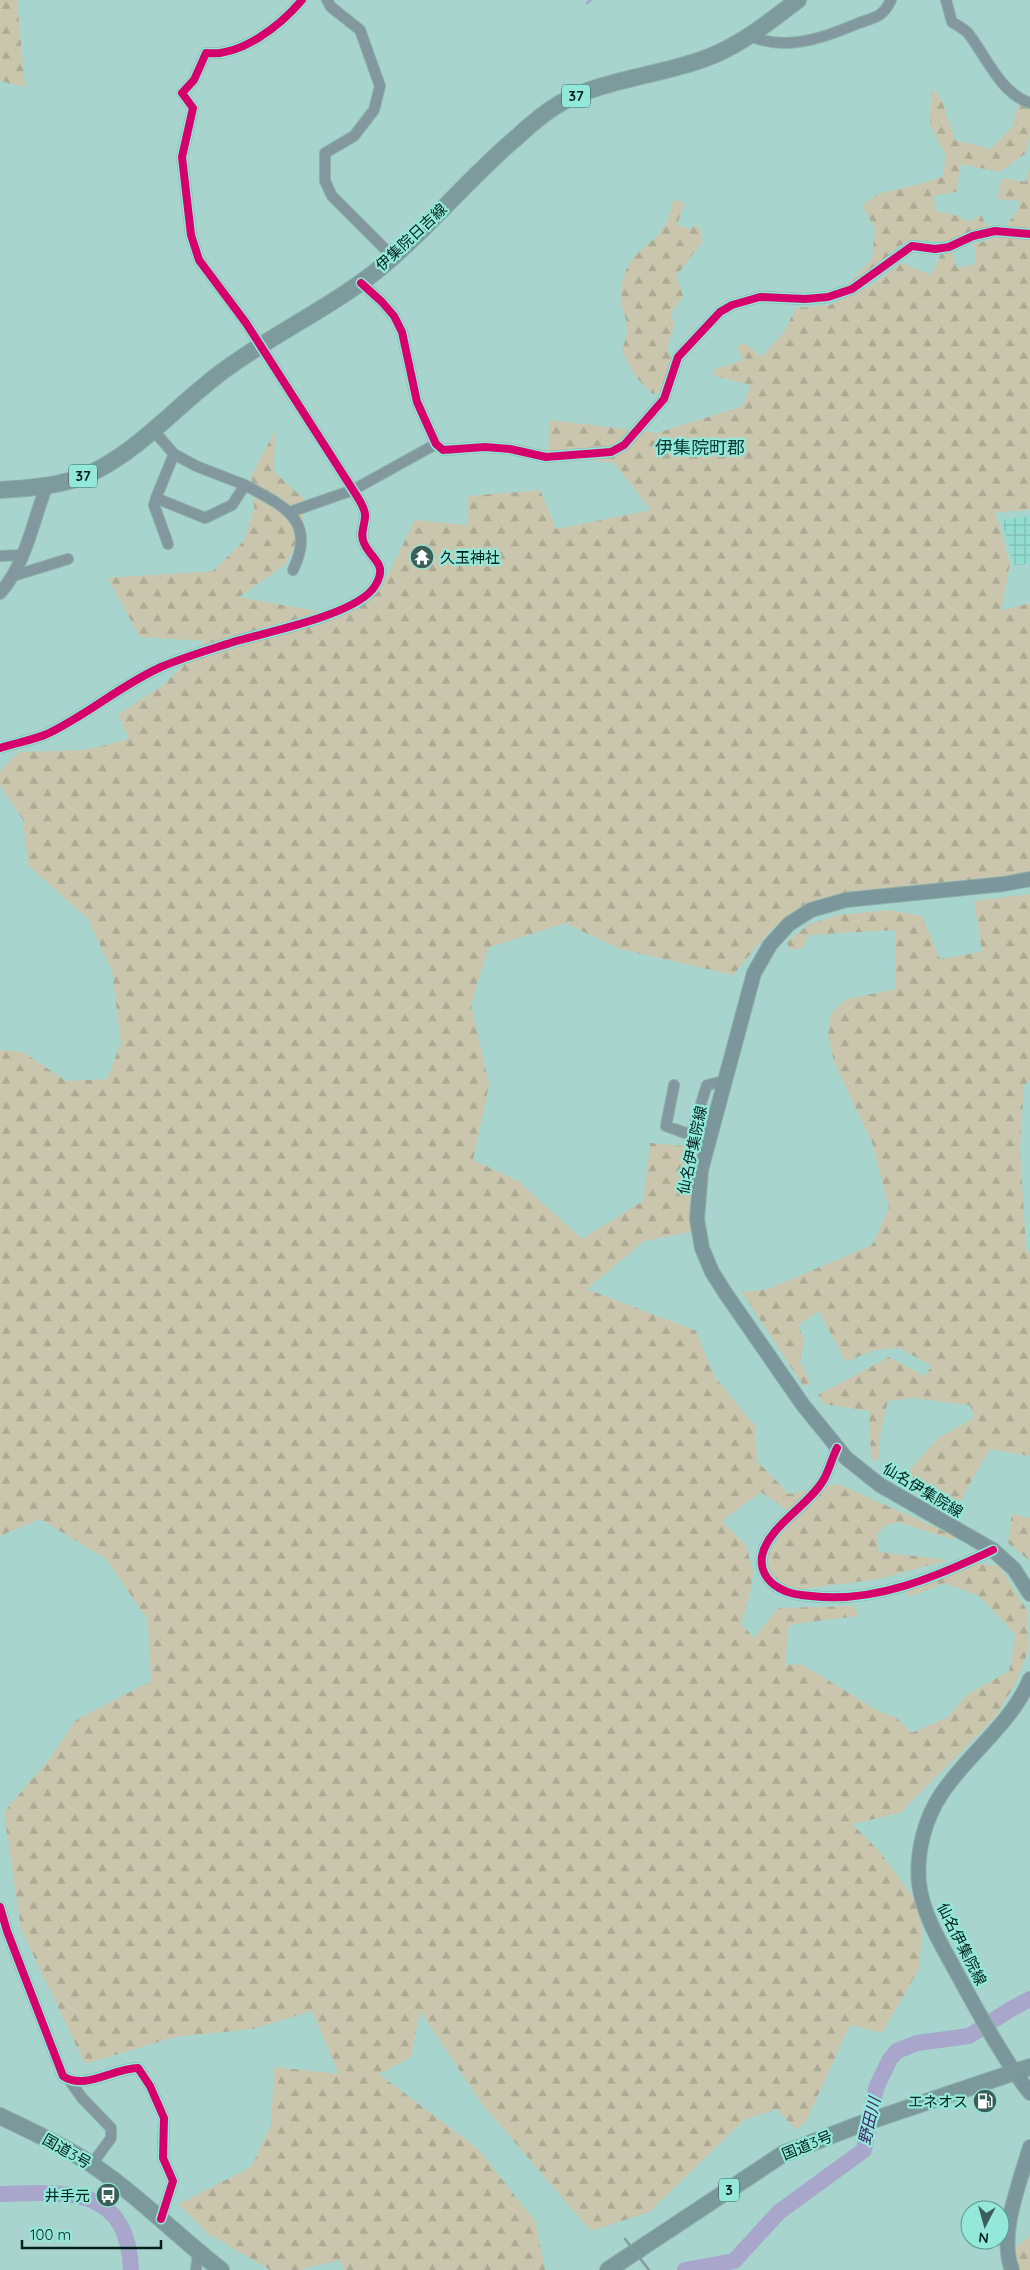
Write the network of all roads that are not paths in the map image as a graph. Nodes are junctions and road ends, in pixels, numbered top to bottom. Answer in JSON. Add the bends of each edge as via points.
{"nodes":[{"id":1,"x":302,"y":0,"type":"edge"},
{"id":2,"x":327,"y":0,"type":"edge"},
{"id":3,"x":798,"y":0,"type":"edge"},
{"id":4,"x":891,"y":0,"type":"edge"},
{"id":5,"x":946,"y":0,"type":"edge"},
{"id":6,"x":750,"y":36,"type":"junction"},
{"id":7,"x":1030,"y":103,"type":"edge"},
{"id":8,"x":1030,"y":234,"type":"edge"},
{"id":9,"x":393,"y":257,"type":"junction"},
{"id":10,"x":361,"y":283,"type":"junction"},
{"id":11,"x":259,"y":345,"type":"junction"},
{"id":12,"x":153,"y":430,"type":"junction"},
{"id":13,"x":436,"y":444,"type":"junction"},
{"id":14,"x":174,"y":454,"type":"junction"},
{"id":15,"x":44,"y":484,"type":"junction"},
{"id":16,"x":245,"y":485,"type":"junction"},
{"id":17,"x":0,"y":490,"type":"edge"},
{"id":18,"x":353,"y":490,"type":"junction"},
{"id":19,"x":156,"y":498,"type":"junction"},
{"id":20,"x":290,"y":512,"type":"junction"},
{"id":21,"x":168,"y":544,"type":"dead end"},
{"id":22,"x":22,"y":555,"type":"junction"},
{"id":23,"x":0,"y":556,"type":"edge"},
{"id":24,"x":68,"y":559,"type":"dead end"},
{"id":25,"x":294,"y":570,"type":"dead end"},
{"id":26,"x":13,"y":576,"type":"junction"},
{"id":27,"x":0,"y":593,"type":"edge"},
{"id":28,"x":0,"y":748,"type":"edge"},
{"id":29,"x":1030,"y":879,"type":"edge"},
{"id":30,"x":724,"y":1081,"type":"junction"},
{"id":31,"x":674,"y":1085,"type":"dead end"},
{"id":32,"x":837,"y":1448,"type":"junction"},
{"id":33,"x":994,"y":1550,"type":"junction"},
{"id":34,"x":1030,"y":1594,"type":"edge"},
{"id":35,"x":1030,"y":1679,"type":"edge"},
{"id":36,"x":0,"y":1907,"type":"edge"},
{"id":37,"x":1030,"y":2067,"type":"edge"},
{"id":38,"x":1014,"y":2072,"type":"junction"},
{"id":39,"x":70,"y":2081,"type":"junction"},
{"id":40,"x":1030,"y":2093,"type":"edge"},
{"id":41,"x":0,"y":2116,"type":"edge"},
{"id":42,"x":1030,"y":2147,"type":"edge"},
{"id":43,"x":92,"y":2164,"type":"junction"},
{"id":44,"x":161,"y":2219,"type":"junction"},
{"id":45,"x":198,"y":2252,"type":"junction"},
{"id":46,"x":196,"y":2270,"type":"edge"},
{"id":47,"x":221,"y":2270,"type":"edge"},
{"id":48,"x":608,"y":2270,"type":"edge"},
{"id":49,"x":1012,"y":2270,"type":"edge"}],
"edges":[{"from":1,"to":11,"type":"street","via":[[279,22],[246,44],[216,54],[206,53],[194,80],[182,93],[193,108],[182,158],[194,244],[199,260]]},
{"from":2,"to":9,"type":"street","via":[[360,30],[380,86],[374,110],[354,136],[326,154],[325,181],[332,196]]},
{"from":3,"to":6,"type":"main road","name":"伊集院日吉線","number":"37"},
{"from":4,"to":6,"type":"street","via":[[882,15],[808,42],[761,41]]},
{"from":5,"to":7,"type":"street","via":[[952,22],[967,32],[1009,90]]},
{"from":6,"to":9,"type":"main road","name":"伊集院日吉線","number":"37","via":[[704,60],[604,87],[558,104],[497,154]]},
{"from":8,"to":13,"type":"street","via":[[995,231],[935,249],[912,246],[852,289],[828,297],[760,297],[732,305],[720,312],[678,357],[664,399],[624,445],[611,452],[546,457],[485,447],[443,450]]},
{"from":9,"to":10,"type":"main road","name":"伊集院日吉線","number":"37"},
{"from":10,"to":11,"type":"main road","name":"伊集院日吉線","number":"37","via":[[330,305]]},
{"from":10,"to":13,"type":"street","via":[[394,316],[402,332],[417,402]]},
{"from":11,"to":12,"type":"main road","name":"伊集院日吉線","number":"37","via":[[201,387]]},
{"from":11,"to":18,"type":"street"},
{"from":12,"to":14,"type":"street"},
{"from":12,"to":15,"type":"main road","name":"伊集院日吉線","number":"37","via":[[88,475]]},
{"from":13,"to":18,"type":"street"},
{"from":14,"to":16,"type":"street"},
{"from":14,"to":19,"type":"street"},
{"from":15,"to":17,"type":"main road","name":"伊集院日吉線","number":"37"},
{"from":15,"to":22,"type":"street","via":[[44,493]]},
{"from":16,"to":19,"type":"street","via":[[232,505],[205,518]]},
{"from":16,"to":20,"type":"street"},
{"from":18,"to":20,"type":"street"},
{"from":18,"to":28,"type":"street","via":[[365,513],[364,544],[380,568],[374,588],[356,602],[318,618],[230,643],[162,667],[46,734]]},
{"from":19,"to":21,"type":"street","via":[[154,505]]},
{"from":20,"to":25,"type":"street","via":[[301,528],[302,545]]},
{"from":22,"to":23,"type":"street"},
{"from":22,"to":26,"type":"street"},
{"from":24,"to":26,"type":"street"},
{"from":26,"to":27,"type":"street"},
{"from":29,"to":30,"type":"main road","name":"仙名伊集院線","via":[[846,900],[799,917],[770,944],[754,973]]},
{"from":30,"to":31,"type":"street","via":[[708,1085],[691,1135],[666,1126]]},
{"from":30,"to":32,"type":"main road","name":"仙名伊集院線","via":[[698,1186],[697,1219],[702,1248],[726,1294]]},
{"from":32,"to":33,"type":"main road","name":"仙名伊集院線","via":[[880,1485]]},
{"from":32,"to":33,"type":"street","via":[[824,1479],[774,1534],[765,1549],[763,1571],[769,1582],[786,1593],[831,1599],[867,1595],[911,1584]]},
{"from":33,"to":34,"type":"main road","name":"仙名伊集院線","via":[[1014,1569]]},
{"from":35,"to":38,"type":"main road","name":"仙名伊集院線","via":[[1013,1708],[942,1792],[922,1840],[919,1870],[922,1898],[934,1930]]},
{"from":36,"to":39,"type":"street","via":[[57,2062],[63,2076]]},
{"from":37,"to":38,"type":"highway","name":"国道3号","number":"3"},
{"from":38,"to":40,"type":"main road","name":"仙名伊集院線"},
{"from":38,"to":48,"type":"highway","name":"国道3号","number":"3","via":[[798,2147],[770,2161]]},
{"from":39,"to":43,"type":"street","via":[[111,2128],[111,2138]]},
{"from":39,"to":44,"type":"street","via":[[84,2082],[126,2068],[138,2068],[150,2086],[164,2118],[163,2158],[172,2181]]},
{"from":41,"to":43,"type":"highway","name":"国道3号"},
{"from":42,"to":49,"type":"main road","via":[[1011,2213],[1008,2248]]},
{"from":43,"to":44,"type":"highway","name":"国道3号"},
{"from":44,"to":45,"type":"highway","name":"国道3号"},
{"from":45,"to":46,"type":"street"},
{"from":45,"to":47,"type":"highway","name":"国道3号"}]}
